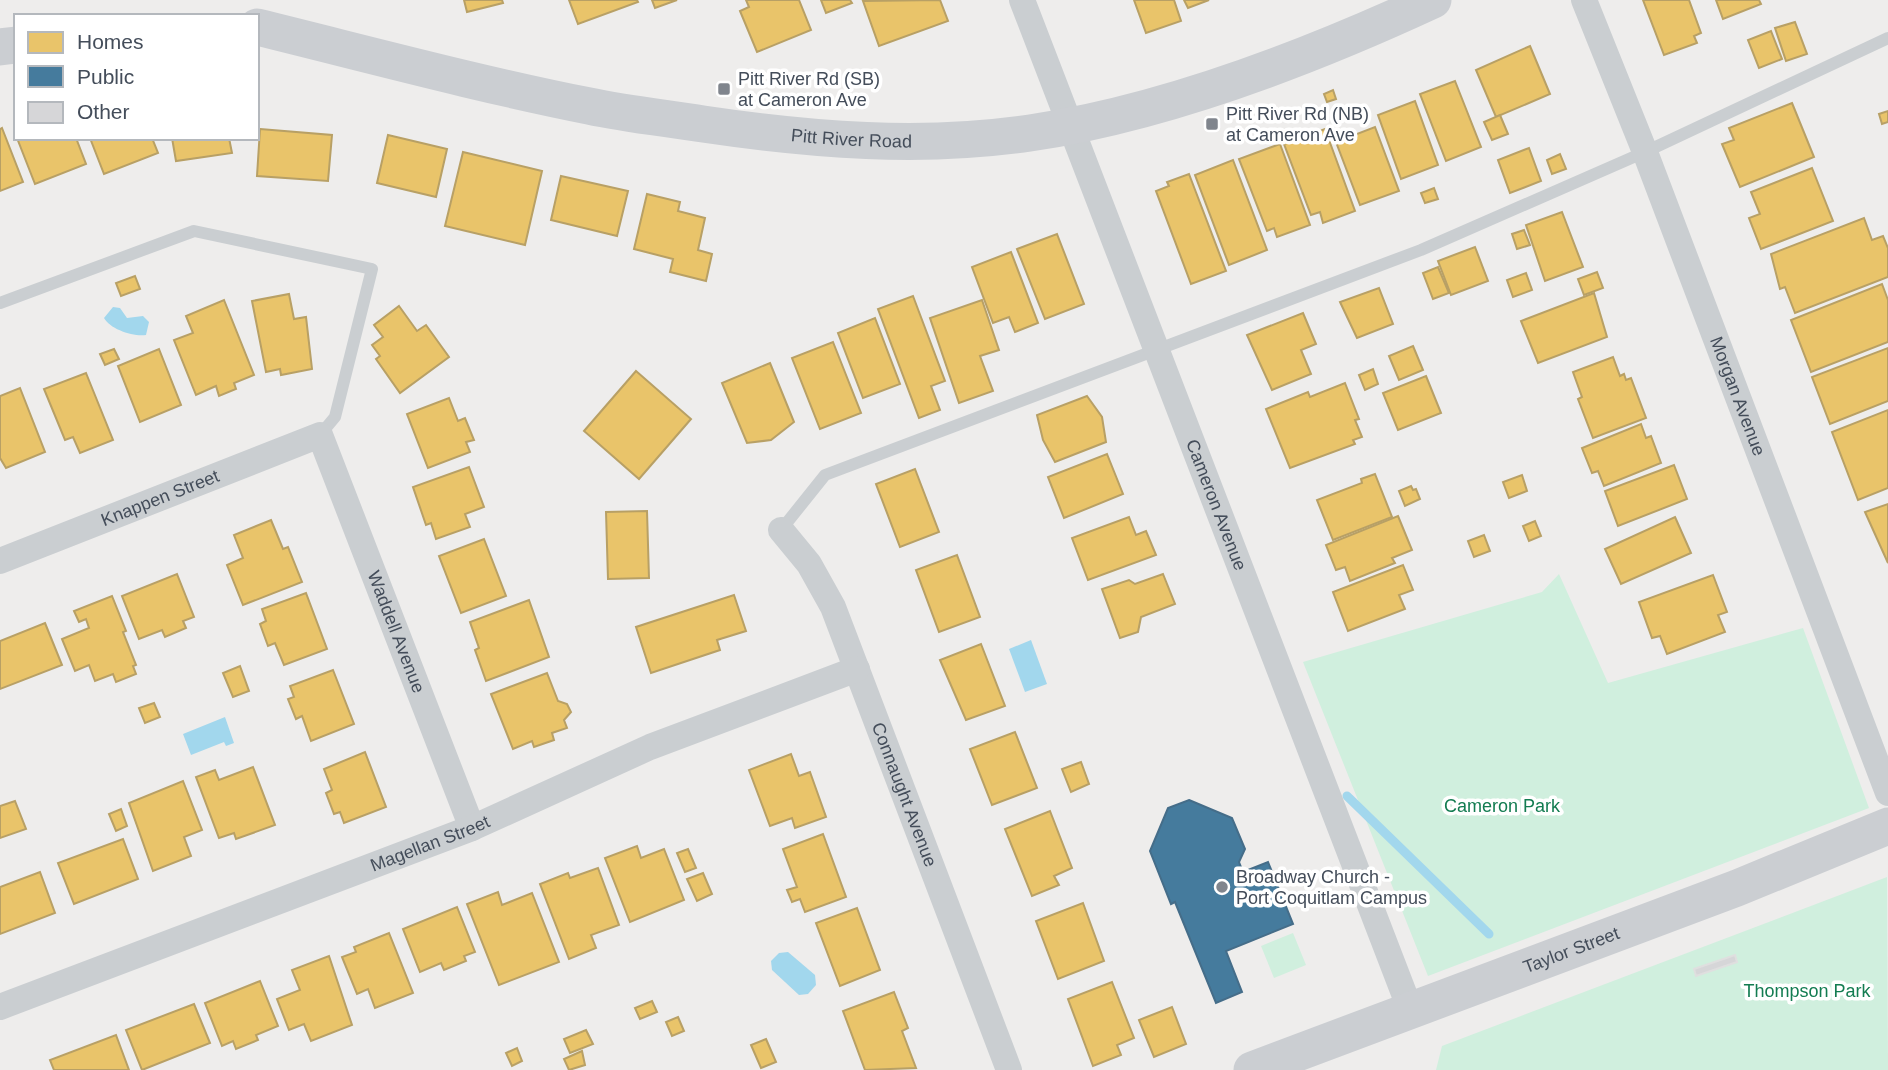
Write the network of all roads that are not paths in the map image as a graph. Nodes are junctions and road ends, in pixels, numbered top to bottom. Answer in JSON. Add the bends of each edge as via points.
{"nodes":[{"id":1,"x":1023,"y":0,"type":"edge"},
{"id":2,"x":1433,"y":0,"type":"edge"},
{"id":3,"x":1584,"y":0,"type":"edge"},
{"id":4,"x":259,"y":27,"type":"edge"},
{"id":5,"x":1888,"y":38,"type":"edge"},
{"id":6,"x":1071,"y":127,"type":"junction"},
{"id":7,"x":1645,"y":152,"type":"junction"},
{"id":8,"x":0,"y":303,"type":"edge"},
{"id":9,"x":1155,"y":350,"type":"junction"},
{"id":10,"x":320,"y":435,"type":"junction"},
{"id":11,"x":781,"y":530,"type":"joint"},
{"id":12,"x":0,"y":561,"type":"edge"},
{"id":13,"x":857,"y":669,"type":"junction"},
{"id":14,"x":1888,"y":793,"type":"edge"},
{"id":15,"x":1888,"y":826,"type":"edge"},
{"id":16,"x":472,"y":828,"type":"junction"},
{"id":17,"x":0,"y":1007,"type":"edge"},
{"id":18,"x":1410,"y":1009,"type":"junction"},
{"id":19,"x":1010,"y":1070,"type":"edge"},
{"id":20,"x":1252,"y":1070,"type":"edge"}],
"edges":[{"from":1,"to":6,"type":"street","name":"Cameron Avenue"},
{"from":2,"to":6,"type":"main road","name":"Pitt River Road","via":[[1345,40],[1172,100]]},
{"from":3,"to":7,"type":"street","name":"Morgan Avenue"},
{"from":4,"to":6,"type":"main road","name":"Pitt River Road","via":[[590,106],[772,134],[943,142]]},
{"from":5,"to":7,"type":"lane"},
{"from":6,"to":9,"type":"street","name":"Cameron Avenue"},
{"from":7,"to":9,"type":"lane","via":[[1421,250]]},
{"from":7,"to":14,"type":"street","name":"Morgan Avenue"},
{"from":8,"to":10,"type":"lane","via":[[194,231],[372,269],[335,417]]},
{"from":9,"to":11,"type":"lane","via":[[825,475]]},
{"from":9,"to":18,"type":"street","name":"Cameron Avenue"},
{"from":10,"to":12,"type":"street","name":"Knappen Street"},
{"from":10,"to":16,"type":"street","name":"Waddell Avenue"},
{"from":11,"to":13,"type":"street","name":"Connaught Avenue","via":[[821,584]]},
{"from":13,"to":16,"type":"street","name":"Magellan Street","via":[[650,747]]},
{"from":13,"to":19,"type":"street","name":"Connaught Avenue"},
{"from":15,"to":18,"type":"main road","name":"Taylor Street","via":[[1737,888]]},
{"from":16,"to":17,"type":"street","name":"Magellan Street"},
{"from":18,"to":20,"type":"main road","name":"Taylor Street"}]}
